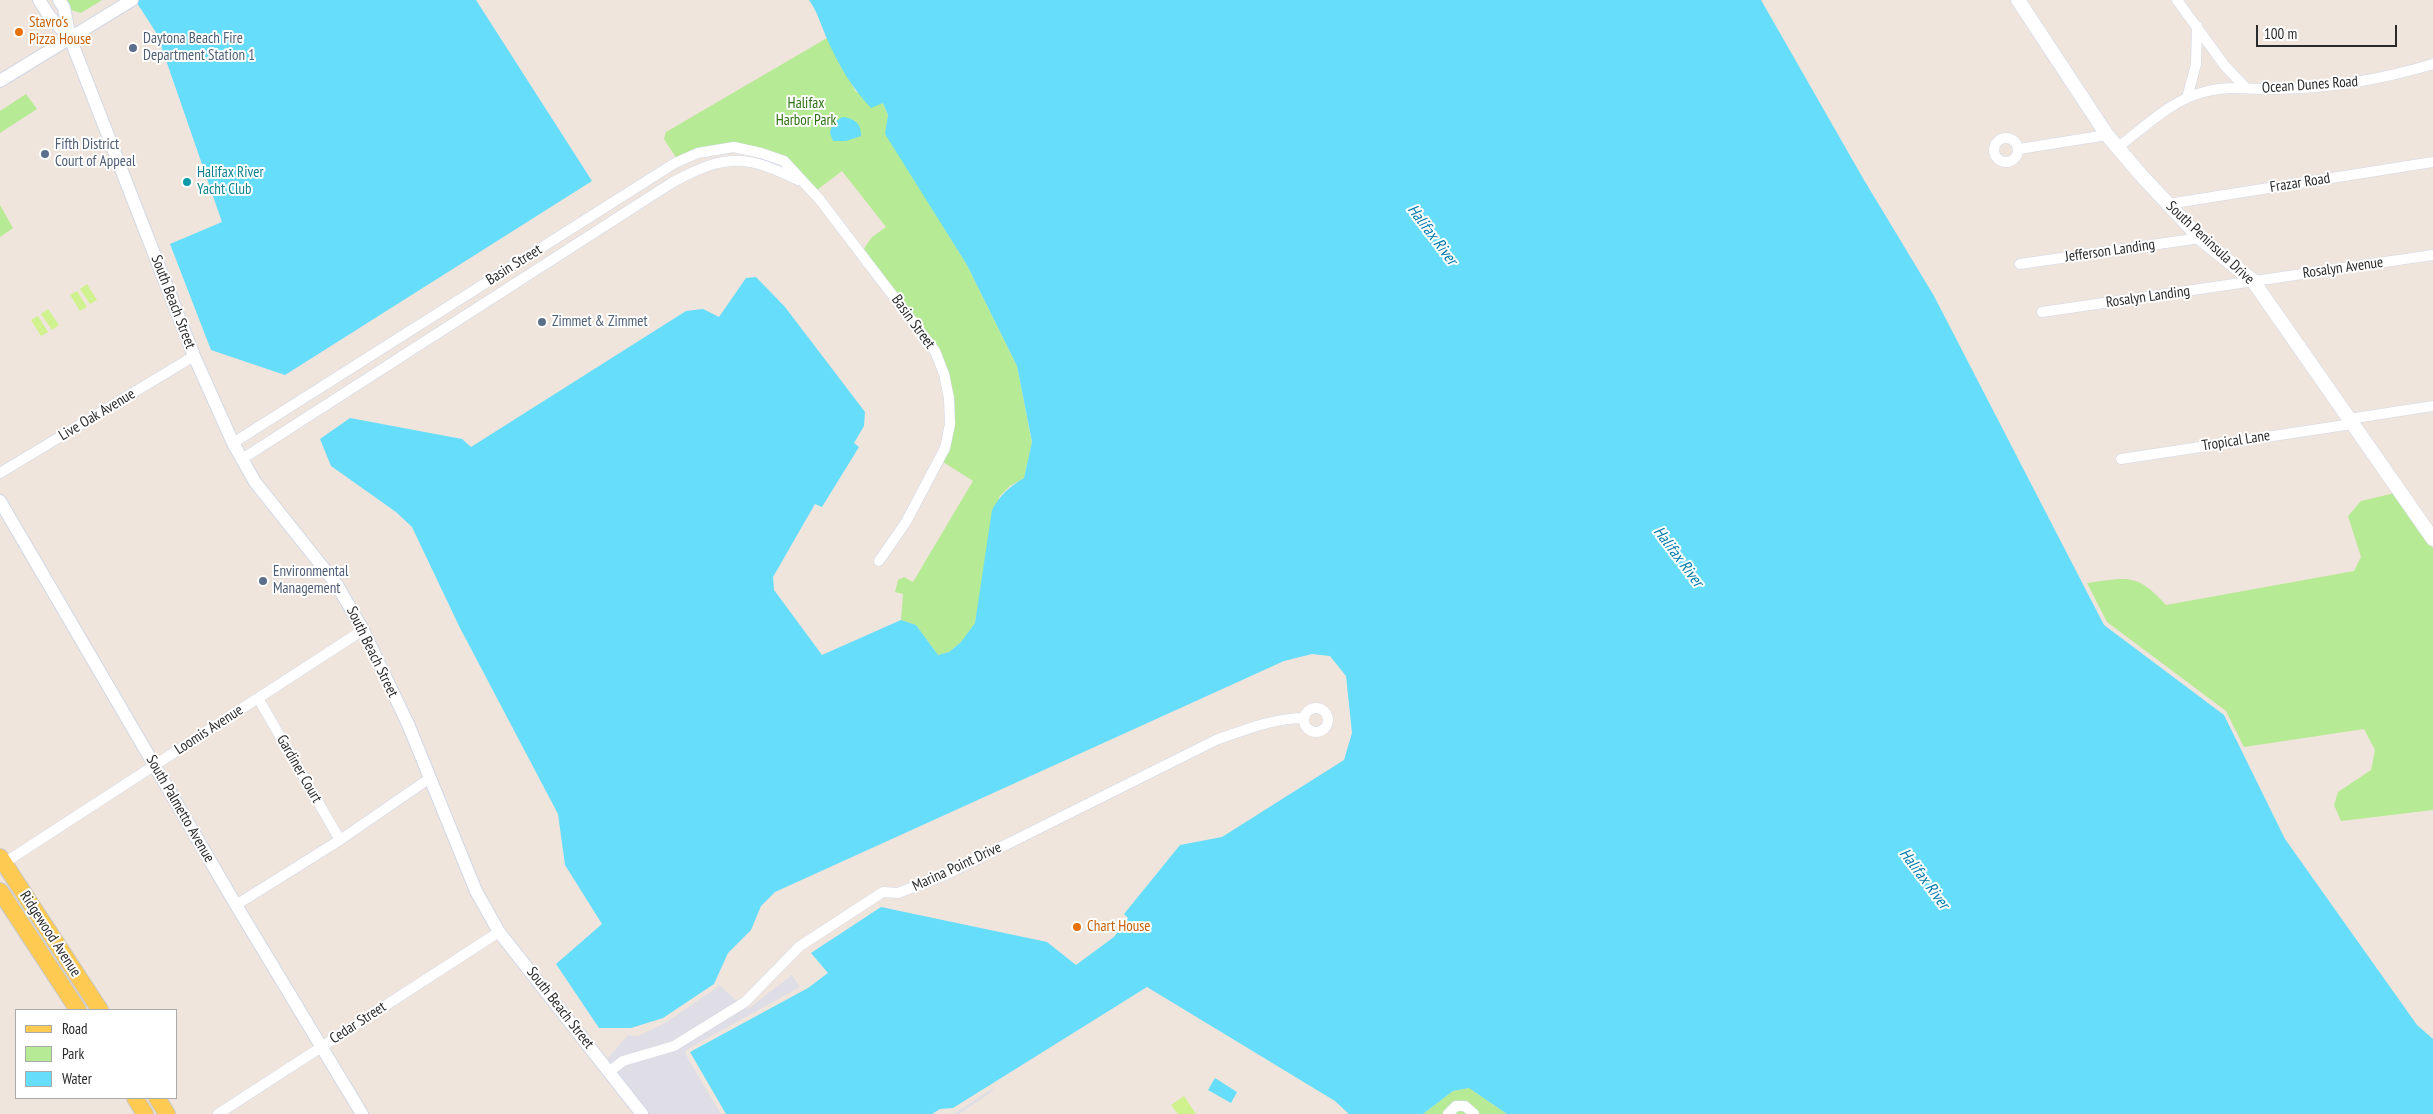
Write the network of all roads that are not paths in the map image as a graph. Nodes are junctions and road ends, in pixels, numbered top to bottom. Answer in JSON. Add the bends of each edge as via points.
{"nodes":[{"id":1,"x":39,"y":0,"type":"edge"},
{"id":2,"x":59,"y":0,"type":"edge"},
{"id":3,"x":2018,"y":0,"type":"edge"},
{"id":4,"x":2177,"y":0,"type":"edge"},
{"id":5,"x":130,"y":1,"type":"edge"},
{"id":6,"x":2197,"y":25,"type":"junction"},
{"id":7,"x":70,"y":38,"type":"junction"},
{"id":8,"x":2433,"y":64,"type":"edge"},
{"id":9,"x":0,"y":81,"type":"edge"},
{"id":10,"x":2246,"y":88,"type":"junction"},
{"id":11,"x":2187,"y":98,"type":"junction"},
{"id":12,"x":2107,"y":135,"type":"junction"},
{"id":13,"x":2118,"y":147,"type":"junction"},
{"id":14,"x":2019,"y":149,"type":"dead end"},
{"id":15,"x":2433,"y":162,"type":"edge"},
{"id":16,"x":675,"y":163,"type":"junction"},
{"id":17,"x":683,"y":177,"type":"junction"},
{"id":18,"x":804,"y":182,"type":"junction"},
{"id":19,"x":2168,"y":204,"type":"junction"},
{"id":20,"x":600,"y":210,"type":"junction"},
{"id":21,"x":610,"y":223,"type":"junction"},
{"id":22,"x":2200,"y":238,"type":"junction"},
{"id":23,"x":2433,"y":255,"type":"edge"},
{"id":24,"x":524,"y":259,"type":"junction"},
{"id":25,"x":2020,"y":264,"type":"dead end"},
{"id":26,"x":534,"y":272,"type":"junction"},
{"id":27,"x":2254,"y":282,"type":"junction"},
{"id":28,"x":476,"y":289,"type":"junction"},
{"id":29,"x":485,"y":303,"type":"junction"},
{"id":30,"x":2042,"y":312,"type":"dead end"},
{"id":31,"x":194,"y":356,"type":"junction"},
{"id":32,"x":370,"y":357,"type":"junction"},
{"id":33,"x":380,"y":370,"type":"junction"},
{"id":34,"x":2433,"y":406,"type":"edge"},
{"id":35,"x":2350,"y":421,"type":"junction"},
{"id":36,"x":233,"y":443,"type":"junction"},
{"id":37,"x":242,"y":459,"type":"junction"},
{"id":38,"x":2121,"y":459,"type":"dead end"},
{"id":39,"x":0,"y":473,"type":"edge"},
{"id":40,"x":0,"y":501,"type":"edge"},
{"id":41,"x":2433,"y":540,"type":"edge"},
{"id":42,"x":879,"y":561,"type":"dead end"},
{"id":43,"x":363,"y":630,"type":"junction"},
{"id":44,"x":258,"y":698,"type":"junction"},
{"id":45,"x":1304,"y":718,"type":"dead end"},
{"id":46,"x":155,"y":766,"type":"junction"},
{"id":47,"x":430,"y":778,"type":"junction"},
{"id":48,"x":340,"y":840,"type":"junction"},
{"id":49,"x":1,"y":864,"type":"edge"},
{"id":50,"x":0,"y":891,"type":"edge"},
{"id":51,"x":236,"y":905,"type":"junction"},
{"id":52,"x":499,"y":932,"type":"junction"},
{"id":53,"x":77,"y":1009,"type":"edge"},
{"id":54,"x":99,"y":1009,"type":"edge"},
{"id":55,"x":321,"y":1046,"type":"junction"},
{"id":56,"x":610,"y":1071,"type":"junction"},
{"id":57,"x":136,"y":1099,"type":"edge"},
{"id":58,"x":158,"y":1099,"type":"edge"},
{"id":59,"x":145,"y":1114,"type":"edge"},
{"id":60,"x":168,"y":1114,"type":"edge"},
{"id":61,"x":218,"y":1114,"type":"edge"},
{"id":62,"x":362,"y":1114,"type":"edge"},
{"id":63,"x":642,"y":1114,"type":"edge"},
{"id":64,"x":1448,"y":1114,"type":"edge"},
{"id":65,"x":1474,"y":1114,"type":"edge"}],
"edges":[{"from":1,"to":7,"type":"street","name":"South Beach Street"},
{"from":2,"to":7,"type":"street","name":"South Beach Street","via":[[64,8]]},
{"from":3,"to":12,"type":"main road","name":"South Peninsula Drive"},
{"from":4,"to":6,"type":"street"},
{"from":5,"to":7,"type":"street"},
{"from":6,"to":10,"type":"street","via":[[2224,66]]},
{"from":6,"to":11,"type":"street","via":[[2197,56]]},
{"from":7,"to":9,"type":"street"},
{"from":7,"to":31,"type":"street","name":"South Beach Street"},
{"from":8,"to":10,"type":"street","name":"Ocean Dunes Road","via":[[2347,85]]},
{"from":10,"to":11,"type":"street","name":"Ocean Dunes Road","via":[[2226,88]]},
{"from":11,"to":13,"type":"street","name":"Ocean Dunes Road"},
{"from":12,"to":13,"type":"main road","name":"South Peninsula Drive"},
{"from":12,"to":14,"type":"street"},
{"from":13,"to":19,"type":"main road","name":"South Peninsula Drive"},
{"from":15,"to":19,"type":"street","name":"Frazar Road"},
{"from":16,"to":17,"type":"street"},
{"from":16,"to":18,"type":"street","name":"Basin Street","via":[[698,153],[734,148],[784,161]]},
{"from":16,"to":20,"type":"street","name":"Basin Street"},
{"from":17,"to":18,"type":"street","name":"Basin Street","via":[[716,162],[735,160],[757,162]]},
{"from":17,"to":21,"type":"street","name":"Basin Street"},
{"from":18,"to":42,"type":"street","name":"Basin Street","via":[[935,351],[948,389],[950,424],[945,448],[910,514]]},
{"from":19,"to":22,"type":"main road","name":"South Peninsula Drive"},
{"from":20,"to":21,"type":"street"},
{"from":20,"to":24,"type":"street","name":"Basin Street"},
{"from":21,"to":26,"type":"street","name":"Basin Street"},
{"from":22,"to":25,"type":"street","name":"Jefferson Landing"},
{"from":22,"to":27,"type":"main road","name":"South Peninsula Drive"},
{"from":23,"to":27,"type":"street","name":"Rosalyn Avenue"},
{"from":24,"to":26,"type":"street"},
{"from":24,"to":28,"type":"street","name":"Basin Street"},
{"from":26,"to":29,"type":"street","name":"Basin Street"},
{"from":27,"to":30,"type":"street","name":"Rosalyn Landing"},
{"from":27,"to":35,"type":"main road","name":"South Peninsula Drive"},
{"from":28,"to":29,"type":"street"},
{"from":28,"to":32,"type":"street","name":"Basin Street"},
{"from":29,"to":33,"type":"street","name":"Basin Street"},
{"from":31,"to":36,"type":"street","name":"South Beach Street"},
{"from":31,"to":39,"type":"street","name":"Live Oak Avenue"},
{"from":32,"to":33,"type":"street"},
{"from":32,"to":36,"type":"street","name":"Basin Street"},
{"from":33,"to":37,"type":"street","name":"Basin Street"},
{"from":34,"to":35,"type":"street","name":"Tropical Lane"},
{"from":35,"to":38,"type":"street","name":"Tropical Lane"},
{"from":35,"to":41,"type":"main road","name":"South Peninsula Drive"},
{"from":36,"to":37,"type":"street","name":"South Beach Street"},
{"from":37,"to":43,"type":"street","name":"South Beach Street","via":[[255,482],[337,585]]},
{"from":40,"to":46,"type":"street","name":"South Palmetto Avenue"},
{"from":43,"to":44,"type":"street","name":"Loomis Avenue"},
{"from":43,"to":47,"type":"street","name":"South Beach Street"},
{"from":44,"to":46,"type":"street","name":"Loomis Avenue"},
{"from":44,"to":48,"type":"street","name":"Gardiner Court"},
{"from":45,"to":56,"type":"street","name":"Marina Point Drive","via":[[1285,718],[1257,725],[1216,740],[945,875],[898,894],[883,892],[800,946],[745,1002],[674,1046],[623,1061]]},
{"from":46,"to":49,"type":"street","name":"Loomis Avenue"},
{"from":46,"to":51,"type":"street","name":"South Palmetto Avenue"},
{"from":47,"to":48,"type":"street"},
{"from":47,"to":52,"type":"street","name":"South Beach Street","via":[[476,891]]},
{"from":48,"to":51,"type":"street"},
{"from":49,"to":54,"type":"main road","name":"Ridgewood Avenue"},
{"from":50,"to":53,"type":"main road","name":"Ridgewood Avenue"},
{"from":51,"to":55,"type":"street","name":"South Palmetto Avenue"},
{"from":52,"to":55,"type":"street","name":"Cedar Street"},
{"from":52,"to":56,"type":"street","name":"South Beach Street"},
{"from":55,"to":61,"type":"street","name":"Cedar Street"},
{"from":55,"to":62,"type":"street","name":"South Palmetto Avenue"},
{"from":56,"to":63,"type":"street","name":"South Beach Street"},
{"from":57,"to":59,"type":"main road"},
{"from":58,"to":60,"type":"main road"},
{"from":64,"to":65,"type":"street","via":[[1456,1106],[1465,1106]]}]}
